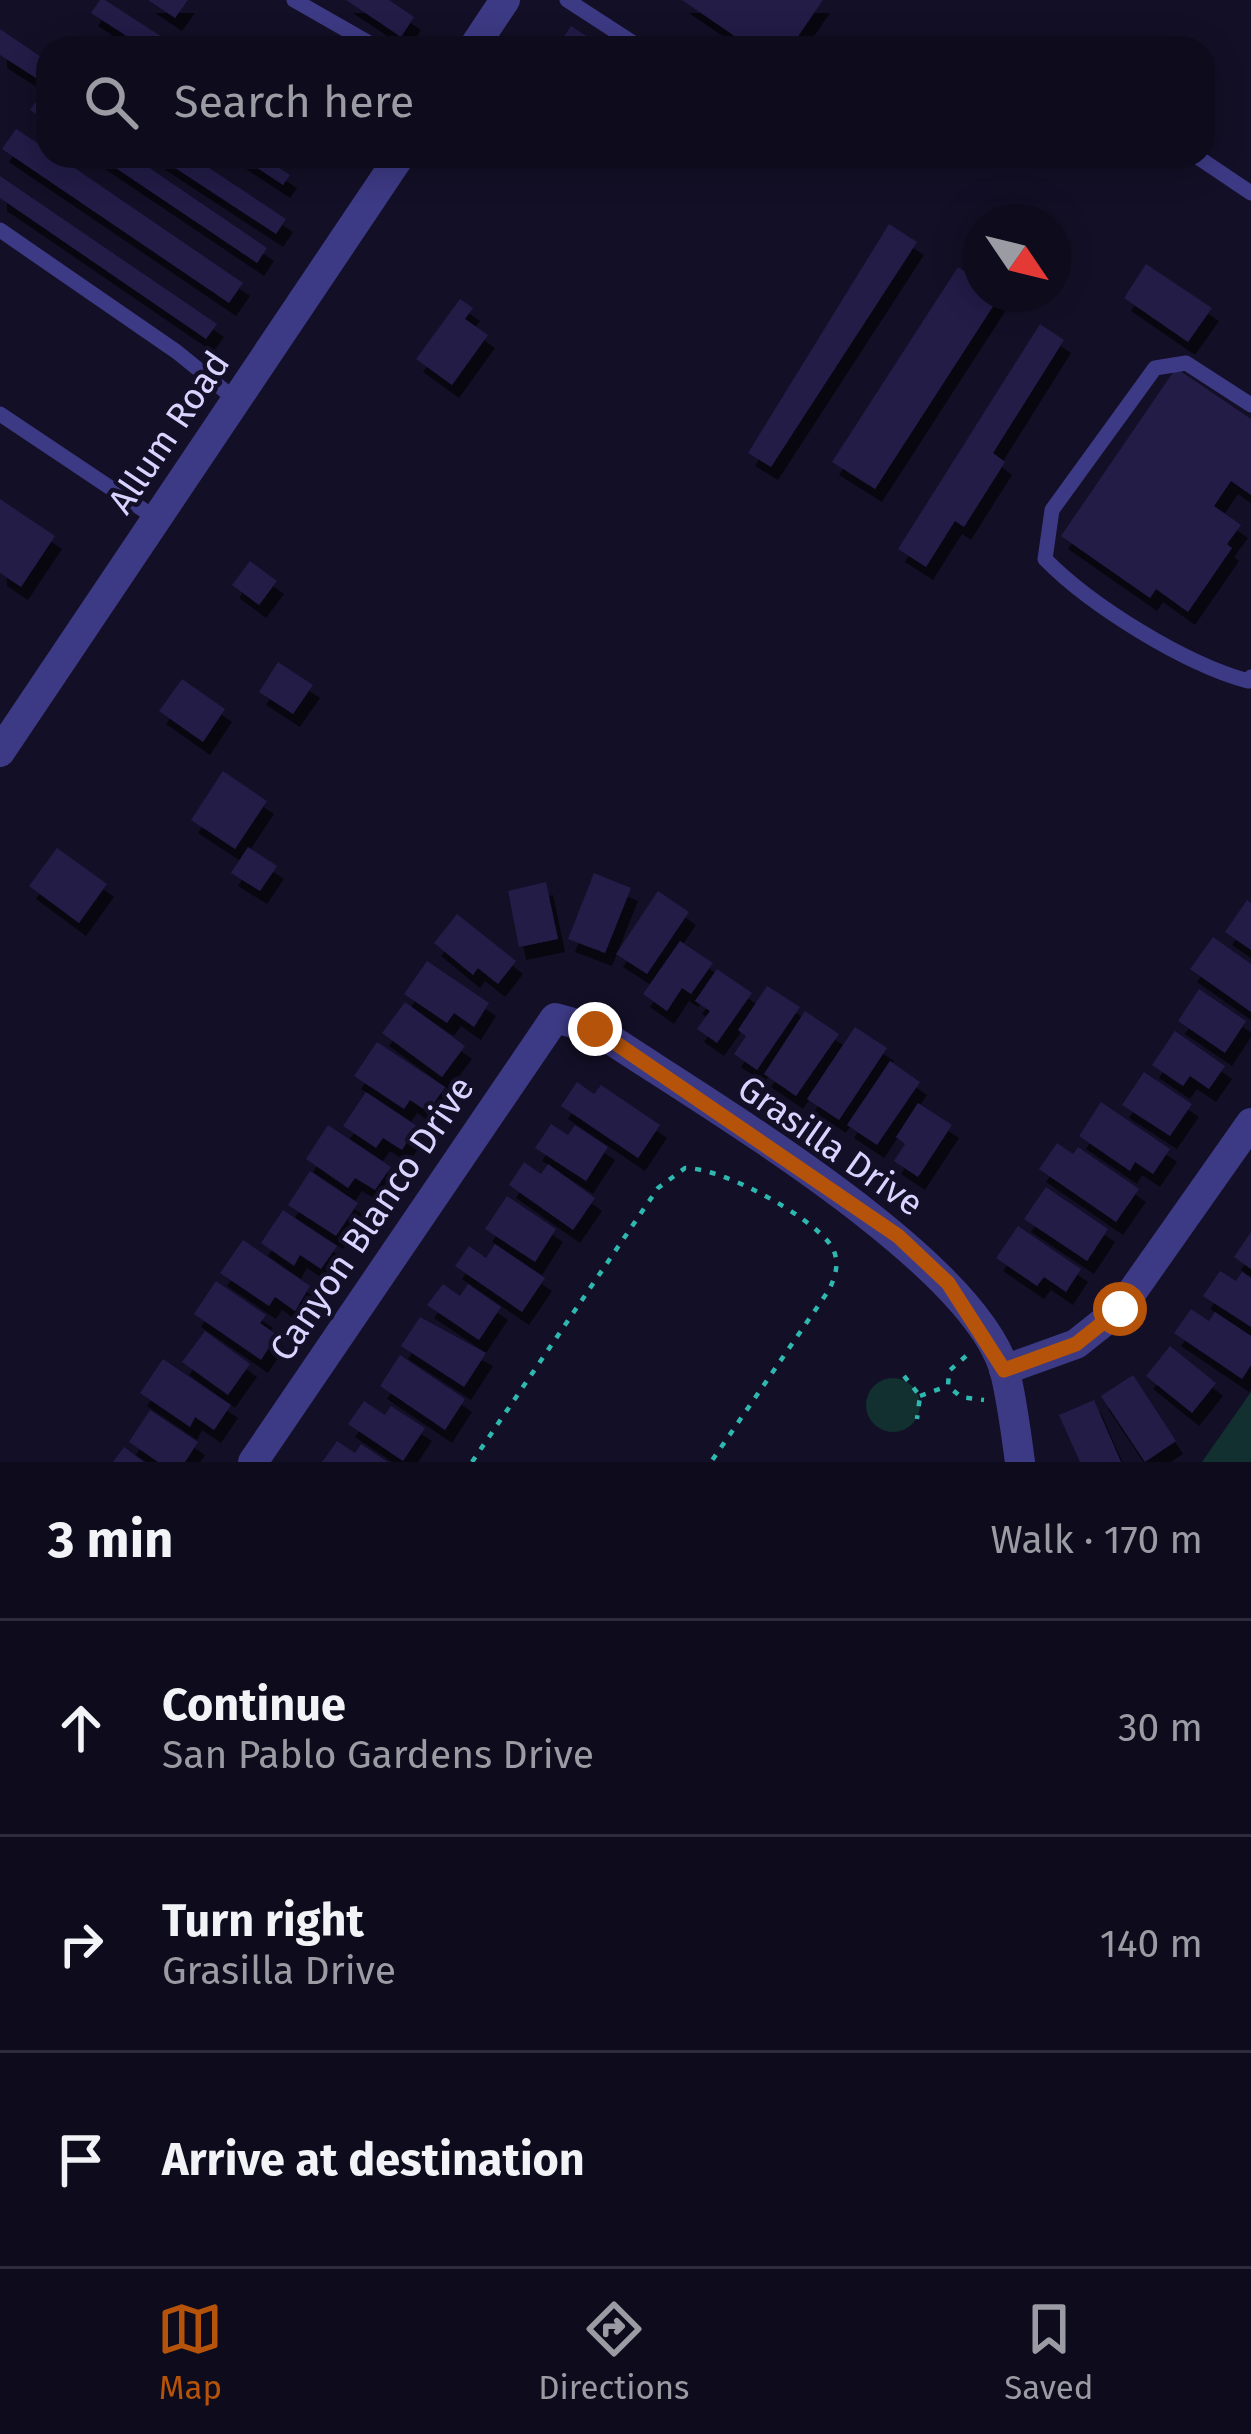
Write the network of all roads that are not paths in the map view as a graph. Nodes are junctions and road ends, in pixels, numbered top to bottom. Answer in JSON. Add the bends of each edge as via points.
{"nodes":[{"id":1,"x":294,"y":0,"type":"edge"},
{"id":2,"x":505,"y":0,"type":"edge"},
{"id":3,"x":567,"y":0,"type":"edge"},
{"id":4,"x":357,"y":36,"type":"edge"},
{"id":5,"x":480,"y":36,"type":"edge"},
{"id":6,"x":611,"y":36,"type":"edge"},
{"id":7,"x":392,"y":168,"type":"edge"},
{"id":8,"x":1213,"y":168,"type":"edge"},
{"id":9,"x":1251,"y":194,"type":"edge"},
{"id":10,"x":0,"y":230,"type":"edge"},
{"id":11,"x":236,"y":400,"type":"junction"},
{"id":12,"x":1251,"y":405,"type":"edge"},
{"id":13,"x":0,"y":414,"type":"edge"},
{"id":14,"x":157,"y":519,"type":"junction"},
{"id":15,"x":1251,"y":677,"type":"edge"},
{"id":16,"x":0,"y":752,"type":"edge"},
{"id":17,"x":555,"y":1018,"type":"joint"},
{"id":18,"x":1251,"y":1123,"type":"edge"},
{"id":19,"x":1001,"y":1370,"type":"junction"},
{"id":20,"x":253,"y":1462,"type":"edge"},
{"id":21,"x":1020,"y":1462,"type":"edge"}],
"edges":[{"from":1,"to":4,"type":"lane"},
{"from":2,"to":5,"type":"street"},
{"from":3,"to":6,"type":"lane"},
{"from":7,"to":11,"type":"street","name":"Allum Road"},
{"from":8,"to":9,"type":"lane"},
{"from":10,"to":11,"type":"lane"},
{"from":11,"to":14,"type":"street","name":"Allum Road"},
{"from":12,"to":15,"type":"lane","via":[[1186,363],[1155,368],[1052,510],[1045,559],[1071,585],[1218,673]]},
{"from":13,"to":14,"type":"lane"},
{"from":14,"to":16,"type":"street","name":"Allum Road"},
{"from":17,"to":19,"type":"street","name":"Grasilla Drive","via":[[595,1029],[898,1236],[948,1283]]},
{"from":17,"to":20,"type":"street","name":"Canyon Blanco Drive"},
{"from":18,"to":19,"type":"street","via":[[1120,1309],[1076,1344]]},
{"from":19,"to":21,"type":"street","name":"Grasilla Drive"}]}
